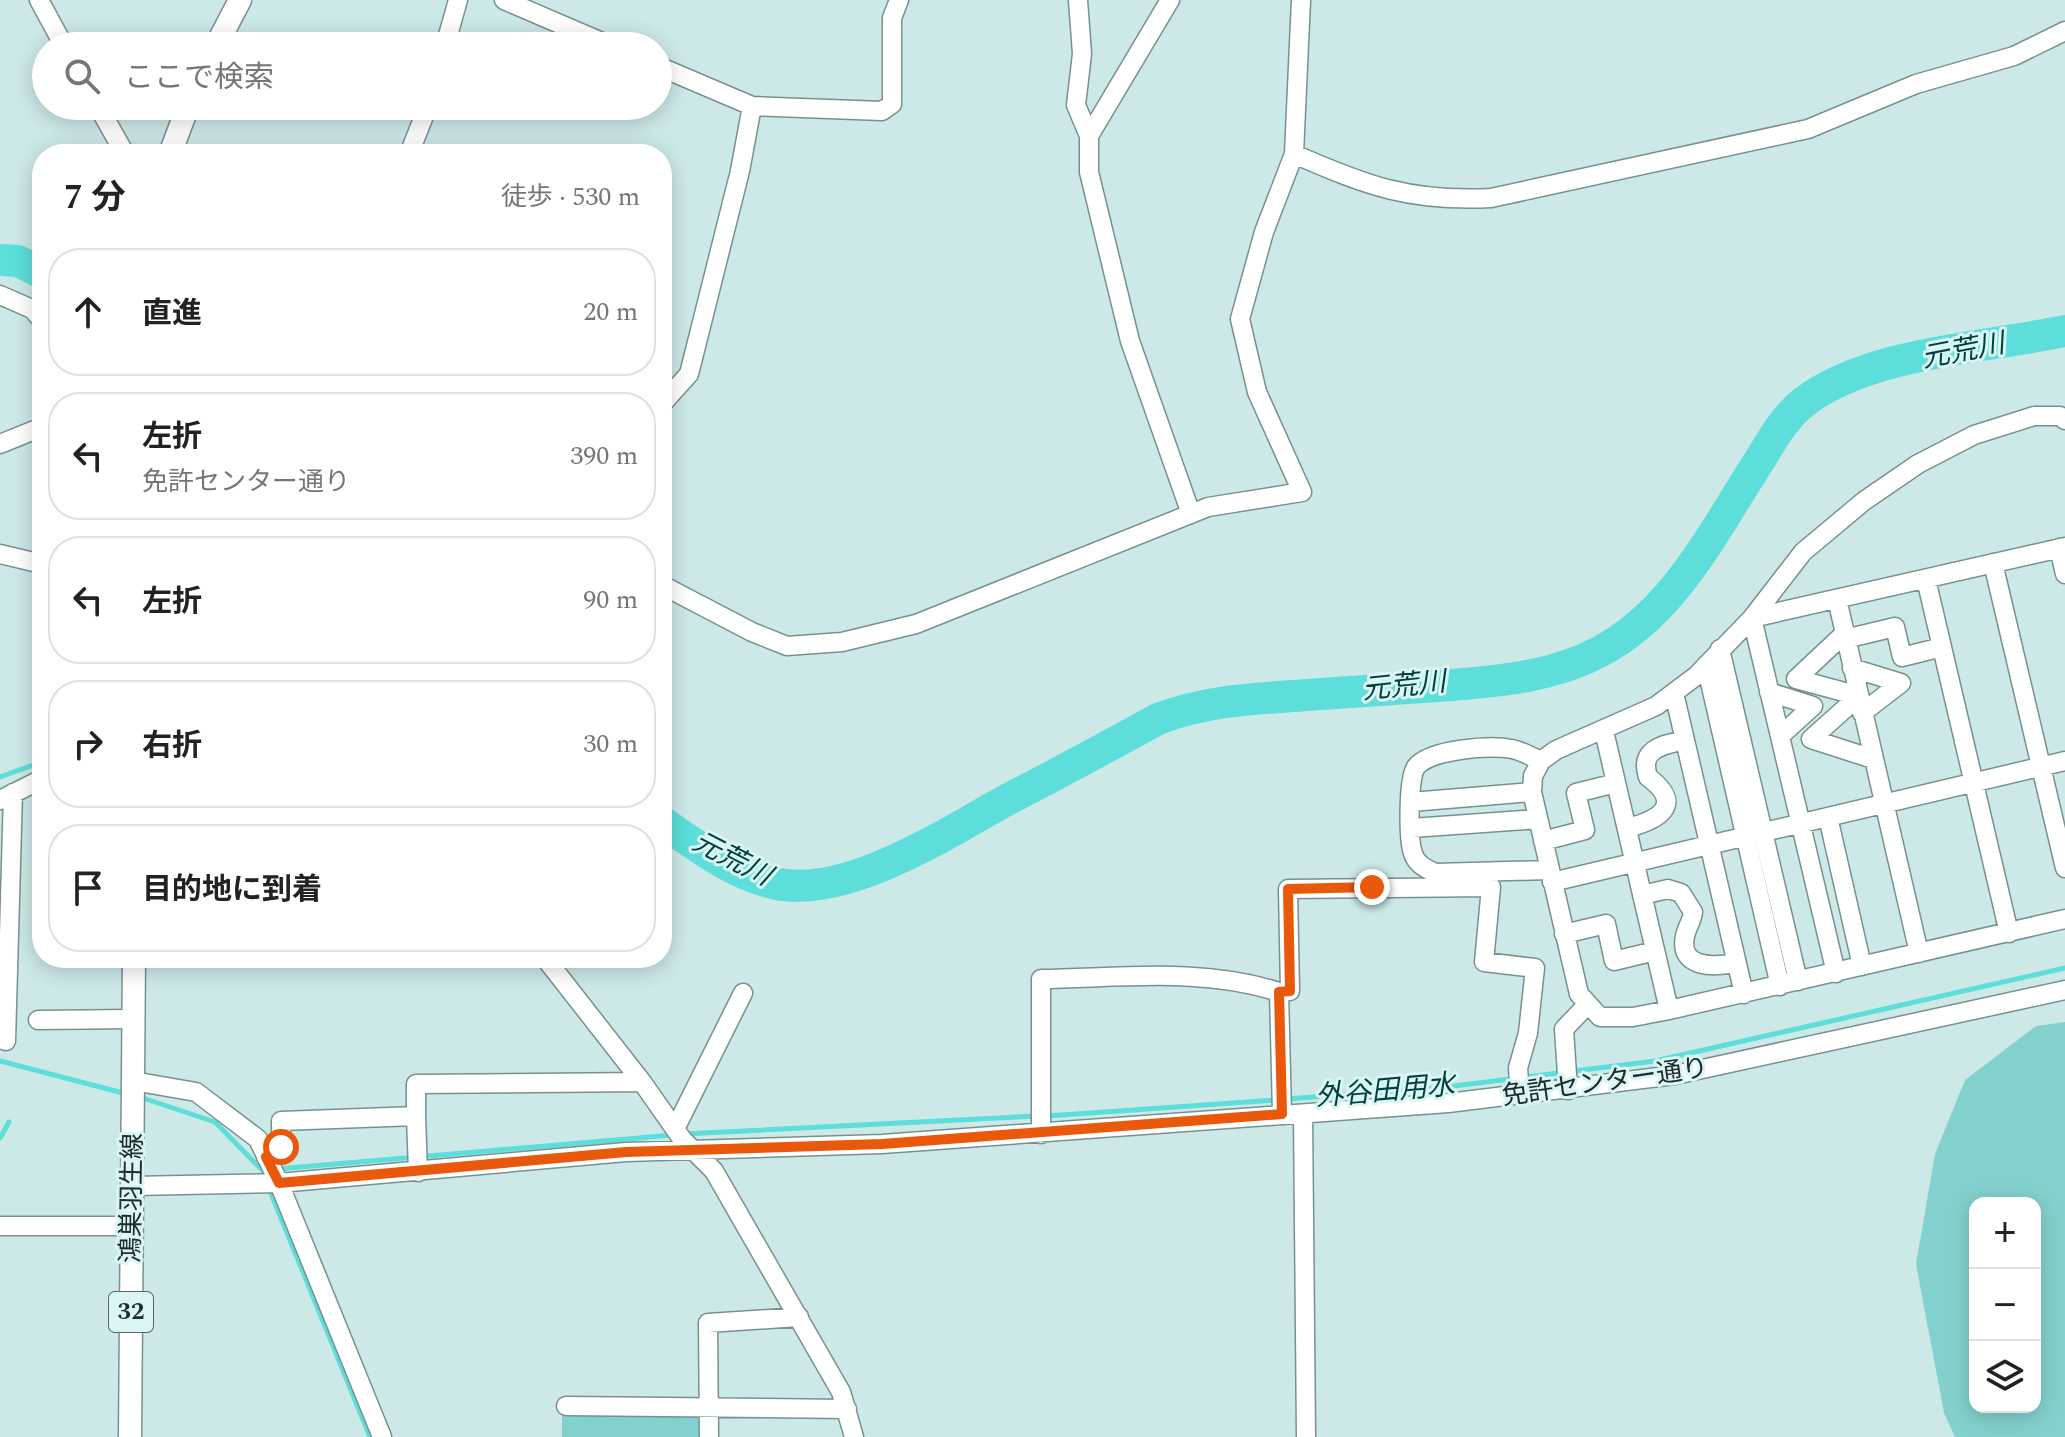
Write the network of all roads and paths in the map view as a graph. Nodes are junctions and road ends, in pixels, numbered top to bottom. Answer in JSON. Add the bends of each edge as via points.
{"nodes":[{"id":1,"x":39,"y":0,"type":"edge"},
{"id":2,"x":240,"y":0,"type":"edge"},
{"id":3,"x":458,"y":0,"type":"edge"},
{"id":4,"x":504,"y":0,"type":"edge"},
{"id":5,"x":899,"y":0,"type":"edge"},
{"id":6,"x":1078,"y":0,"type":"edge"},
{"id":7,"x":1170,"y":0,"type":"edge"},
{"id":8,"x":1301,"y":0,"type":"edge"},
{"id":9,"x":2065,"y":31,"type":"edge"},
{"id":10,"x":56,"y":32,"type":"edge"},
{"id":11,"x":223,"y":32,"type":"edge"},
{"id":12,"x":449,"y":32,"type":"edge"},
{"id":13,"x":578,"y":32,"type":"edge"},
{"id":14,"x":672,"y":72,"type":"edge"},
{"id":15,"x":752,"y":106,"type":"junction"},
{"id":16,"x":106,"y":120,"type":"edge"},
{"id":17,"x":183,"y":120,"type":"edge"},
{"id":18,"x":422,"y":120,"type":"edge"},
{"id":19,"x":1089,"y":136,"type":"junction"},
{"id":20,"x":119,"y":144,"type":"edge"},
{"id":21,"x":174,"y":144,"type":"edge"},
{"id":22,"x":413,"y":144,"type":"edge"},
{"id":23,"x":1294,"y":154,"type":"junction"},
{"id":24,"x":0,"y":295,"type":"edge"},
{"id":25,"x":32,"y":309,"type":"edge"},
{"id":26,"x":672,"y":393,"type":"edge"},
{"id":27,"x":2065,"y":420,"type":"edge"},
{"id":28,"x":32,"y":431,"type":"edge"},
{"id":29,"x":0,"y":444,"type":"edge"},
{"id":30,"x":1191,"y":514,"type":"junction"},
{"id":31,"x":0,"y":536,"type":"edge"},
{"id":32,"x":2062,"y":548,"type":"edge"},
{"id":33,"x":6,"y":555,"type":"edge"},
{"id":34,"x":32,"y":562,"type":"edge"},
{"id":35,"x":1993,"y":563,"type":"junction"},
{"id":36,"x":2065,"y":574,"type":"edge"},
{"id":37,"x":1926,"y":579,"type":"junction"},
{"id":38,"x":672,"y":590,"type":"edge"},
{"id":39,"x":1837,"y":599,"type":"junction"},
{"id":40,"x":1752,"y":618,"type":"junction"},
{"id":41,"x":1845,"y":636,"type":"junction"},
{"id":42,"x":1942,"y":647,"type":"junction"},
{"id":43,"x":1720,"y":649,"type":"junction"},
{"id":44,"x":1706,"y":665,"type":"junction"},
{"id":45,"x":1852,"y":668,"type":"junction"},
{"id":46,"x":1769,"y":692,"type":"junction"},
{"id":47,"x":1674,"y":693,"type":"junction"},
{"id":48,"x":1860,"y":704,"type":"junction"},
{"id":49,"x":1604,"y":731,"type":"junction"},
{"id":50,"x":1780,"y":736,"type":"junction"},
{"id":51,"x":1685,"y":740,"type":"junction"},
{"id":52,"x":1873,"y":759,"type":"junction"},
{"id":53,"x":1541,"y":761,"type":"junction"},
{"id":54,"x":2065,"y":761,"type":"edge"},
{"id":55,"x":2041,"y":767,"type":"junction"},
{"id":56,"x":1974,"y":782,"type":"junction"},
{"id":57,"x":1616,"y":783,"type":"junction"},
{"id":58,"x":32,"y":784,"type":"edge"},
{"id":59,"x":1532,"y":792,"type":"junction"},
{"id":60,"x":6,"y":796,"type":"edge"},
{"id":61,"x":1411,"y":802,"type":"junction"},
{"id":62,"x":1883,"y":804,"type":"junction"},
{"id":63,"x":1828,"y":817,"type":"junction"},
{"id":64,"x":1538,"y":819,"type":"junction"},
{"id":65,"x":1801,"y":824,"type":"junction"},
{"id":66,"x":1412,"y":828,"type":"junction"},
{"id":67,"x":1627,"y":828,"type":"junction"},
{"id":68,"x":1754,"y":834,"type":"junction"},
{"id":69,"x":1543,"y":841,"type":"junction"},
{"id":70,"x":1708,"y":846,"type":"junction"},
{"id":71,"x":1635,"y":863,"type":"junction"},
{"id":72,"x":2065,"y":868,"type":"edge"},
{"id":73,"x":1551,"y":876,"type":"junction"},
{"id":74,"x":1642,"y":895,"type":"junction"},
{"id":75,"x":2065,"y":919,"type":"edge"},
{"id":76,"x":2009,"y":933,"type":"junction"},
{"id":77,"x":1564,"y":934,"type":"junction"},
{"id":78,"x":1655,"y":951,"type":"junction"},
{"id":79,"x":1919,"y":953,"type":"junction"},
{"id":80,"x":1735,"y":963,"type":"junction"},
{"id":81,"x":1862,"y":966,"type":"junction"},
{"id":82,"x":134,"y":968,"type":"edge"},
{"id":83,"x":553,"y":968,"type":"edge"},
{"id":84,"x":1836,"y":973,"type":"junction"},
{"id":85,"x":1789,"y":983,"type":"junction"},
{"id":86,"x":2065,"y":990,"type":"edge"},
{"id":87,"x":1279,"y":992,"type":"junction"},
{"id":88,"x":743,"y":993,"type":"dead end"},
{"id":89,"x":1744,"y":994,"type":"junction"},
{"id":90,"x":1586,"y":1006,"type":"junction"},
{"id":91,"x":1669,"y":1010,"type":"junction"},
{"id":92,"x":134,"y":1019,"type":"junction"},
{"id":93,"x":38,"y":1020,"type":"dead end"},
{"id":94,"x":0,"y":1039,"type":"edge"},
{"id":95,"x":133,"y":1081,"type":"junction"},
{"id":96,"x":642,"y":1082,"type":"junction"},
{"id":97,"x":1568,"y":1090,"type":"junction"},
{"id":98,"x":1520,"y":1094,"type":"junction"},
{"id":99,"x":1282,"y":1114,"type":"junction"},
{"id":100,"x":1303,"y":1114,"type":"junction"},
{"id":101,"x":416,"y":1116,"type":"junction"},
{"id":102,"x":676,"y":1127,"type":"junction"},
{"id":103,"x":1041,"y":1134,"type":"junction"},
{"id":104,"x":695,"y":1149,"type":"junction"},
{"id":105,"x":266,"y":1157,"type":"junction"},
{"id":106,"x":418,"y":1172,"type":"junction"},
{"id":107,"x":279,"y":1183,"type":"junction"},
{"id":108,"x":133,"y":1186,"type":"junction"},
{"id":109,"x":0,"y":1226,"type":"edge"},
{"id":110,"x":132,"y":1226,"type":"junction"},
{"id":111,"x":799,"y":1317,"type":"junction"},
{"id":112,"x":566,"y":1406,"type":"dead end"},
{"id":113,"x":709,"y":1408,"type":"junction"},
{"id":114,"x":847,"y":1409,"type":"junction"},
{"id":115,"x":130,"y":1437,"type":"edge"},
{"id":116,"x":382,"y":1437,"type":"edge"},
{"id":117,"x":709,"y":1437,"type":"edge"},
{"id":118,"x":854,"y":1437,"type":"edge"},
{"id":119,"x":1306,"y":1437,"type":"edge"}],
"edges":[{"from":1,"to":10,"type":"street"},
{"from":2,"to":11,"type":"main road"},
{"from":3,"to":12,"type":"street"},
{"from":4,"to":13,"type":"street"},
{"from":5,"to":15,"type":"street","via":[[892,18],[892,104],[882,111]]},
{"from":6,"to":19,"type":"street","via":[[1082,54],[1076,105]]},
{"from":7,"to":19,"type":"street"},
{"from":8,"to":23,"type":"street"},
{"from":9,"to":23,"type":"street","via":[[2014,56],[1916,84],[1808,129],[1491,198],[1405,196]]},
{"from":14,"to":15,"type":"street"},
{"from":15,"to":26,"type":"street","via":[[689,374]]},
{"from":16,"to":20,"type":"street"},
{"from":17,"to":21,"type":"main road"},
{"from":18,"to":22,"type":"street"},
{"from":19,"to":30,"type":"street","via":[[1089,172],[1130,341]]},
{"from":23,"to":30,"type":"street","via":[[1264,232],[1240,319],[1257,392],[1302,492]]},
{"from":24,"to":25,"type":"street"},
{"from":27,"to":40,"type":"street","via":[[2034,416],[1974,435],[1918,464],[1803,552]]},
{"from":28,"to":29,"type":"street"},
{"from":30,"to":38,"type":"street","via":[[916,624],[842,642],[787,646]]},
{"from":31,"to":33,"type":"street"},
{"from":32,"to":35,"type":"street"},
{"from":32,"to":36,"type":"street"},
{"from":33,"to":34,"type":"street"},
{"from":35,"to":37,"type":"street"},
{"from":35,"to":55,"type":"street"},
{"from":37,"to":39,"type":"street"},
{"from":37,"to":42,"type":"street"},
{"from":39,"to":40,"type":"street"},
{"from":39,"to":41,"type":"street"},
{"from":40,"to":43,"type":"street"},
{"from":40,"to":46,"type":"street"},
{"from":41,"to":42,"type":"street","via":[[1895,627],[1902,657]]},
{"from":41,"to":45,"type":"street"},
{"from":41,"to":48,"type":"street","via":[[1796,679]]},
{"from":42,"to":56,"type":"street"},
{"from":43,"to":44,"type":"street"},
{"from":43,"to":68,"type":"street"},
{"from":44,"to":47,"type":"street"},
{"from":44,"to":68,"type":"street"},
{"from":45,"to":48,"type":"street"},
{"from":45,"to":48,"type":"street","via":[[1901,683]]},
{"from":46,"to":50,"type":"street"},
{"from":46,"to":50,"type":"street","via":[[1813,706]]},
{"from":47,"to":49,"type":"street"},
{"from":47,"to":51,"type":"street"},
{"from":48,"to":52,"type":"street"},
{"from":48,"to":52,"type":"street","via":[[1811,739]]},
{"from":49,"to":53,"type":"street"},
{"from":49,"to":57,"type":"street"},
{"from":50,"to":65,"type":"street"},
{"from":51,"to":67,"type":"street","via":[[1652,749],[1648,777],[1664,791],[1663,814]]},
{"from":51,"to":70,"type":"street"},
{"from":52,"to":62,"type":"street"},
{"from":53,"to":59,"type":"street"},
{"from":53,"to":61,"type":"street","via":[[1511,749],[1430,756],[1410,777]]},
{"from":54,"to":55,"type":"street"},
{"from":55,"to":56,"type":"street"},
{"from":55,"to":72,"type":"street"},
{"from":56,"to":62,"type":"street"},
{"from":56,"to":76,"type":"street"},
{"from":57,"to":67,"type":"street"},
{"from":57,"to":69,"type":"street","via":[[1576,793],[1585,830]]},
{"from":58,"to":60,"type":"street"},
{"from":59,"to":61,"type":"street"},
{"from":59,"to":64,"type":"street"},
{"from":60,"to":94,"type":"street","via":[[6,1041]]},
{"from":61,"to":66,"type":"street"},
{"from":62,"to":63,"type":"street"},
{"from":62,"to":79,"type":"street"},
{"from":63,"to":65,"type":"street"},
{"from":63,"to":81,"type":"street"},
{"from":64,"to":66,"type":"street"},
{"from":64,"to":69,"type":"street"},
{"from":65,"to":68,"type":"street"},
{"from":65,"to":84,"type":"street"},
{"from":66,"to":73,"type":"street","via":[[1412,852],[1421,866],[1435,873]]},
{"from":67,"to":71,"type":"street"},
{"from":68,"to":70,"type":"street"},
{"from":68,"to":85,"type":"street"},
{"from":69,"to":73,"type":"street"},
{"from":70,"to":71,"type":"street"},
{"from":70,"to":80,"type":"street"},
{"from":71,"to":73,"type":"street"},
{"from":71,"to":74,"type":"street"},
{"from":73,"to":77,"type":"street"},
{"from":74,"to":78,"type":"street"},
{"from":74,"to":80,"type":"street","via":[[1668,889],[1681,893],[1693,912],[1685,934],[1691,959],[1712,967]]},
{"from":75,"to":76,"type":"street"},
{"from":76,"to":79,"type":"street"},
{"from":77,"to":78,"type":"street","via":[[1606,924],[1614,961]]},
{"from":77,"to":90,"type":"street"},
{"from":78,"to":91,"type":"street"},
{"from":79,"to":81,"type":"street"},
{"from":80,"to":89,"type":"street"},
{"from":81,"to":84,"type":"street"},
{"from":82,"to":92,"type":"main road","name":"鴻巣羽生線","number":"32"},
{"from":83,"to":96,"type":"street"},
{"from":84,"to":85,"type":"street"},
{"from":85,"to":89,"type":"street"},
{"from":86,"to":97,"type":"street","name":"免許センター通り","via":[[1689,1072]]},
{"from":87,"to":98,"type":"street","via":[[1290,991],[1288,889],[1491,887],[1484,962],[1535,968],[1518,1068]]},
{"from":87,"to":99,"type":"street"},
{"from":87,"to":103,"type":"street","via":[[1204,976],[1041,979]]},
{"from":88,"to":102,"type":"street"},
{"from":89,"to":91,"type":"street"},
{"from":90,"to":91,"type":"street","via":[[1612,1019]]},
{"from":90,"to":97,"type":"street","via":[[1564,1029]]},
{"from":92,"to":93,"type":"street"},
{"from":92,"to":95,"type":"main road","name":"鴻巣羽生線","number":"32"},
{"from":95,"to":105,"type":"street","via":[[196,1092],[249,1130]]},
{"from":95,"to":108,"type":"main road","name":"鴻巣羽生線","number":"32"},
{"from":96,"to":101,"type":"street","via":[[416,1084]]},
{"from":96,"to":102,"type":"street"},
{"from":97,"to":98,"type":"street","name":"免許センター通り"},
{"from":98,"to":100,"type":"street","name":"免許センター通り"},
{"from":99,"to":100,"type":"street","name":"免許センター通り"},
{"from":99,"to":103,"type":"street","name":"免許センター通り"},
{"from":100,"to":119,"type":"street"},
{"from":101,"to":105,"type":"street","via":[[281,1121],[281,1147]]},
{"from":101,"to":106,"type":"street"},
{"from":102,"to":104,"type":"street"},
{"from":103,"to":104,"type":"street","name":"免許センター通り"},
{"from":104,"to":106,"type":"street","name":"免許センター通り"},
{"from":104,"to":111,"type":"street","via":[[714,1171]]},
{"from":105,"to":107,"type":"street"},
{"from":106,"to":107,"type":"street","name":"免許センター通り"},
{"from":107,"to":108,"type":"street","name":"免許センター通り"},
{"from":107,"to":116,"type":"street"},
{"from":108,"to":110,"type":"main road","name":"鴻巣羽生線","number":"32"},
{"from":109,"to":110,"type":"street"},
{"from":110,"to":115,"type":"main road","name":"鴻巣羽生線","number":"32"},
{"from":111,"to":113,"type":"street","via":[[708,1323]]},
{"from":111,"to":114,"type":"street"},
{"from":112,"to":113,"type":"street"},
{"from":113,"to":114,"type":"street"},
{"from":113,"to":117,"type":"street"},
{"from":114,"to":118,"type":"street"}]}
